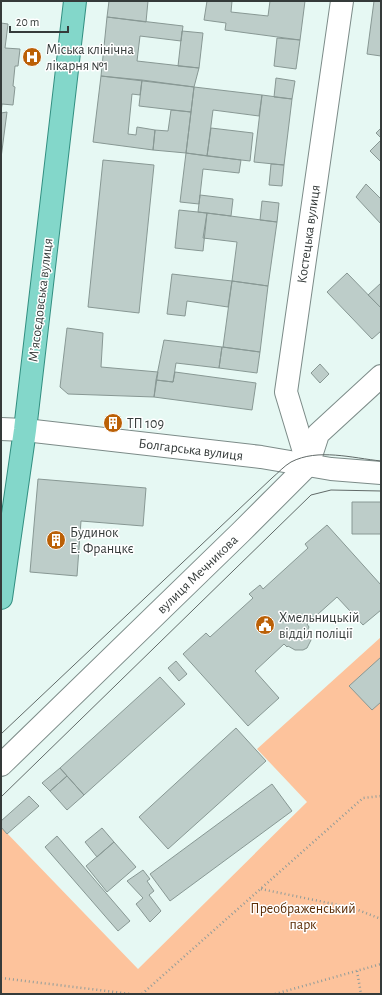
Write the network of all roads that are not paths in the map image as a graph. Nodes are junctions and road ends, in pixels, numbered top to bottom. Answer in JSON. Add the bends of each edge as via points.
{"nodes":[{"id":1,"x":75,"y":1,"type":"edge"},
{"id":2,"x":342,"y":1,"type":"edge"},
{"id":3,"x":381,"y":376,"type":"edge"},
{"id":4,"x":1,"y":429,"type":"edge"},
{"id":5,"x":25,"y":430,"type":"junction"},
{"id":6,"x":308,"y":465,"type":"junction"},
{"id":7,"x":381,"y":473,"type":"edge"},
{"id":8,"x":1,"y":598,"type":"edge"},
{"id":9,"x":1,"y":765,"type":"edge"}],
"edges":[{"from":1,"to":5,"type":"main road","name":"Мʼясоєдовська вулиця"},
{"from":2,"to":6,"type":"street","name":"Костецька вулиця","via":[[286,392]]},
{"from":3,"to":6,"type":"street","name":"вулиця Мечникова","via":[[318,434]]},
{"from":4,"to":5,"type":"street","name":"Болгарська вулиця"},
{"from":5,"to":6,"type":"street","name":"Болгарська вулиця","via":[[261,457]]},
{"from":5,"to":8,"type":"main road","name":"Мʼясоєдовська вулиця"},
{"from":6,"to":7,"type":"street","name":"Болгарська вулиця"},
{"from":6,"to":9,"type":"street","name":"вулиця Мечникова"}]}
